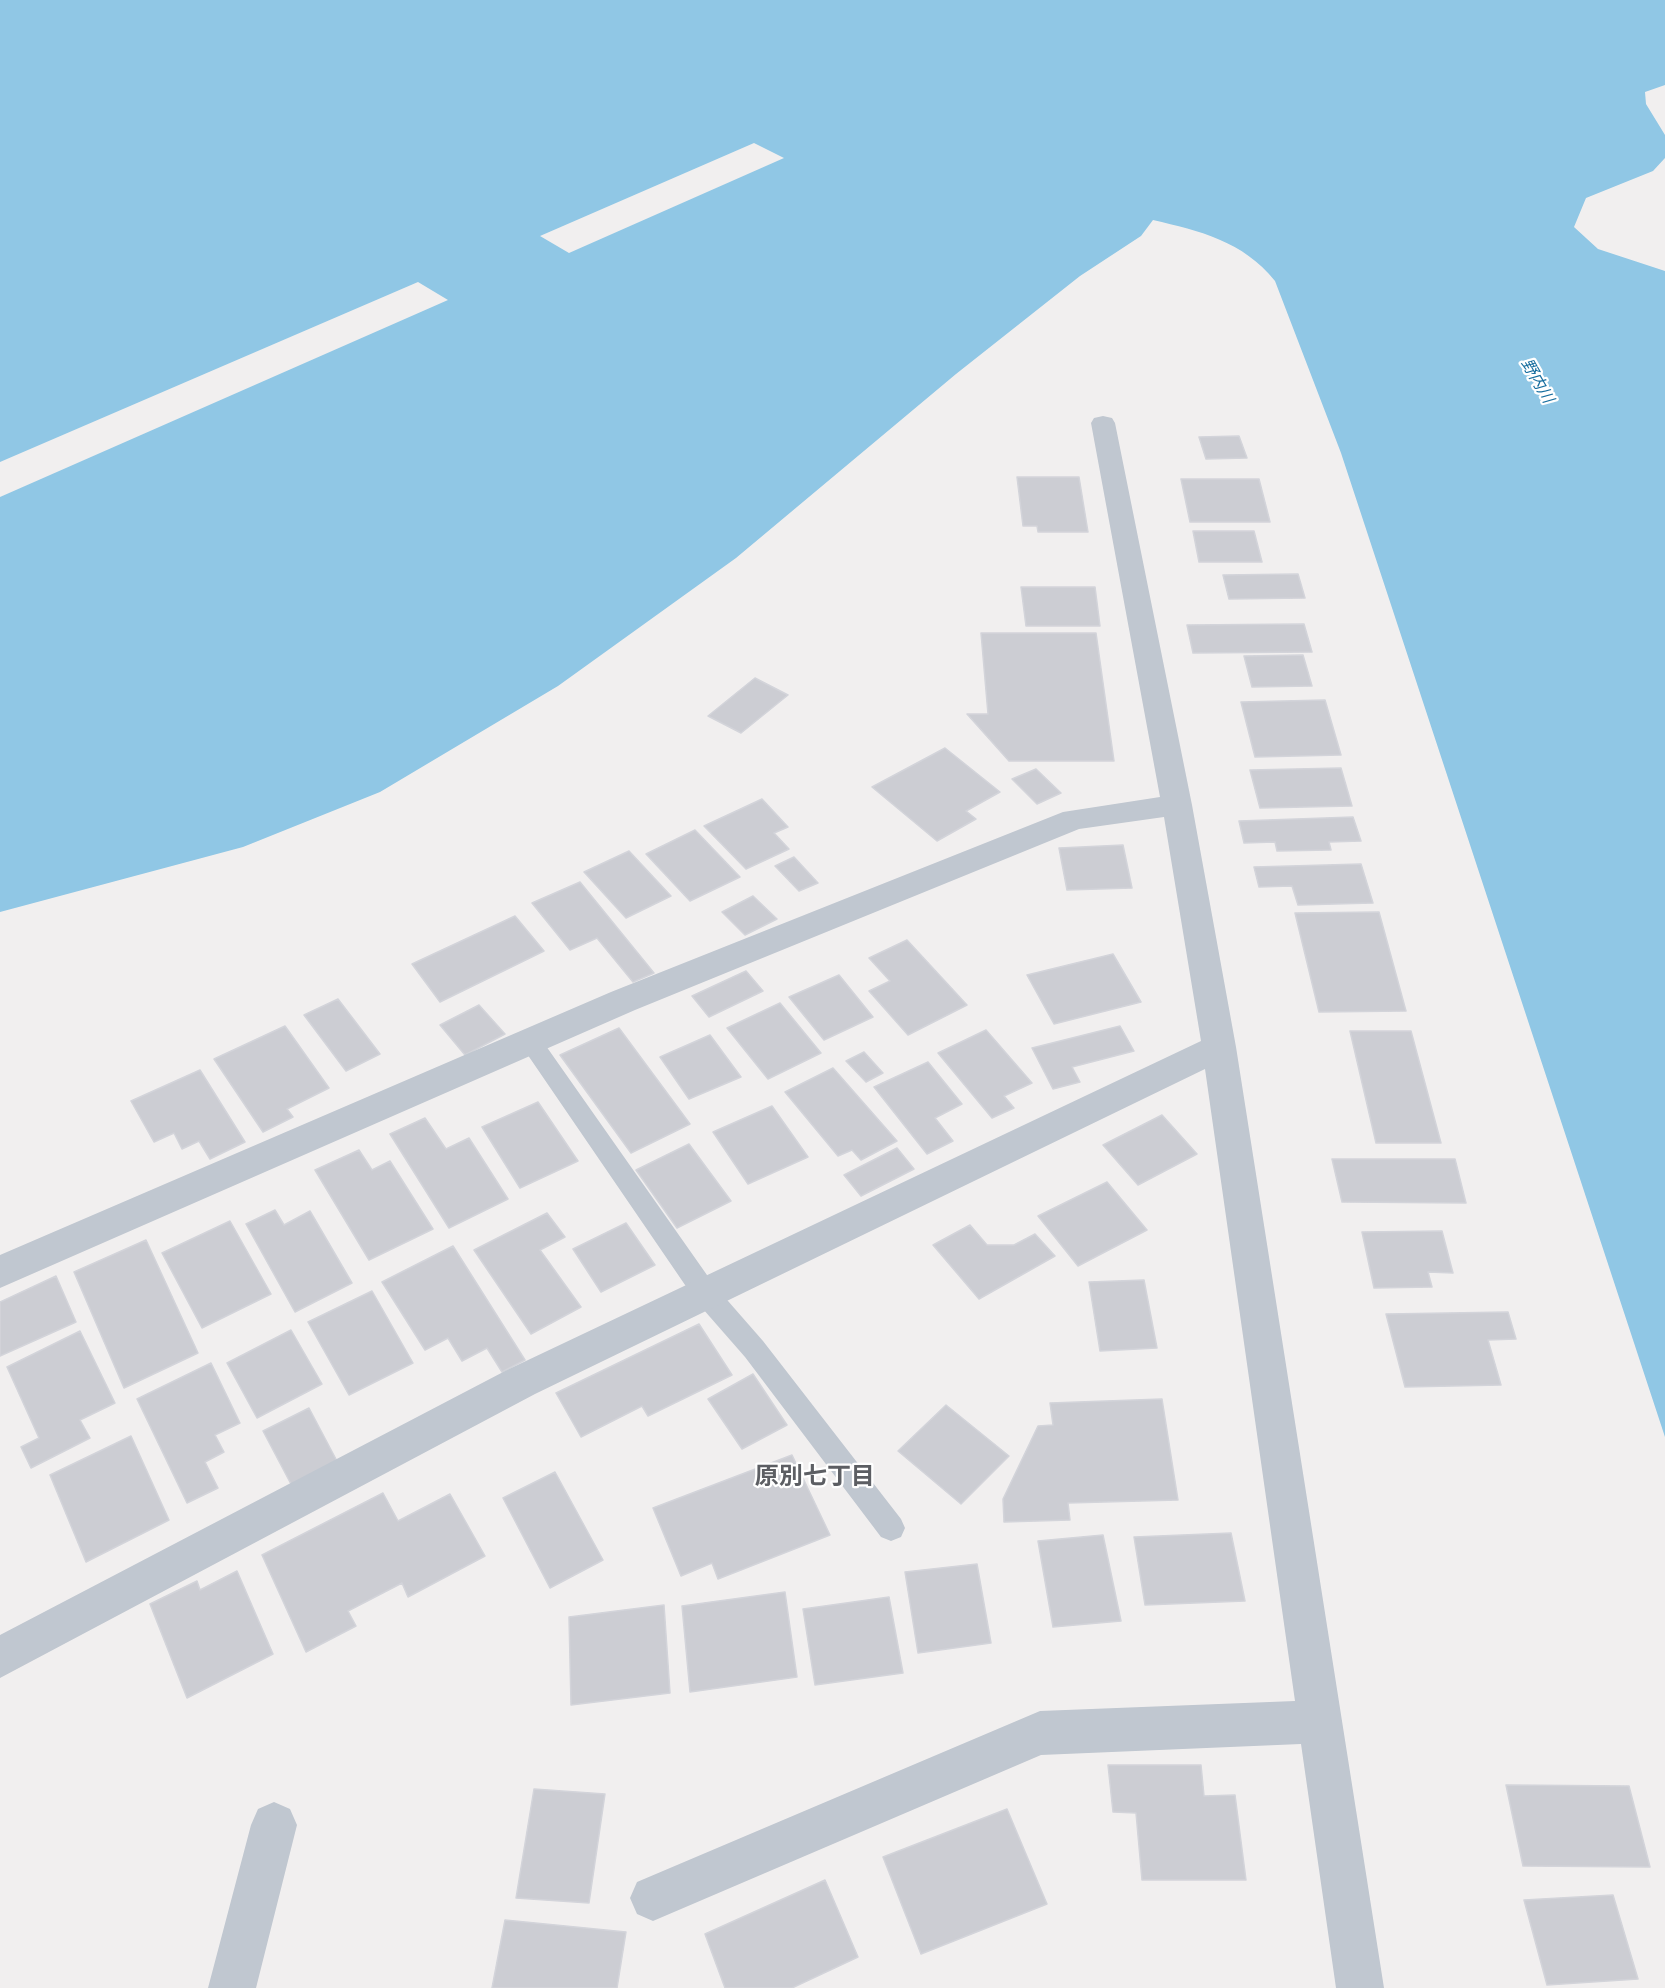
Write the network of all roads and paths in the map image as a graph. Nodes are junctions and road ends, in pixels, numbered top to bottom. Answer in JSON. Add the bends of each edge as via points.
{"nodes":[{"id":1,"x":1103,"y":423,"type":"dead end"},
{"id":2,"x":1177,"y":805,"type":"junction"},
{"id":3,"x":531,"y":1042,"type":"junction"},
{"id":4,"x":1219,"y":1047,"type":"junction"},
{"id":5,"x":0,"y":1272,"type":"edge"},
{"id":6,"x":705,"y":1293,"type":"junction"},
{"id":7,"x":891,"y":1528,"type":"dead end"},
{"id":8,"x":0,"y":1657,"type":"edge"},
{"id":9,"x":1319,"y":1722,"type":"junction"},
{"id":10,"x":274,"y":1825,"type":"dead end"},
{"id":11,"x":652,"y":1898,"type":"dead end"},
{"id":12,"x":1357,"y":1970,"type":"edge"},
{"id":13,"x":232,"y":1988,"type":"edge"},
{"id":14,"x":1387,"y":1988,"type":"edge"}],
"edges":[{"from":1,"to":2,"type":"street"},
{"from":2,"to":3,"type":"street","via":[[1074,819]]},
{"from":2,"to":4,"type":"street"},
{"from":3,"to":5,"type":"street"},
{"from":3,"to":6,"type":"lane"},
{"from":4,"to":6,"type":"street"},
{"from":4,"to":9,"type":"street"},
{"from":6,"to":7,"type":"lane","via":[[754,1349]]},
{"from":6,"to":8,"type":"street","via":[[521,1382]]},
{"from":9,"to":11,"type":"street","via":[[1040,1733]]},
{"from":9,"to":12,"type":"street"},
{"from":10,"to":13,"type":"street"},
{"from":12,"to":14,"type":"lane"}]}
